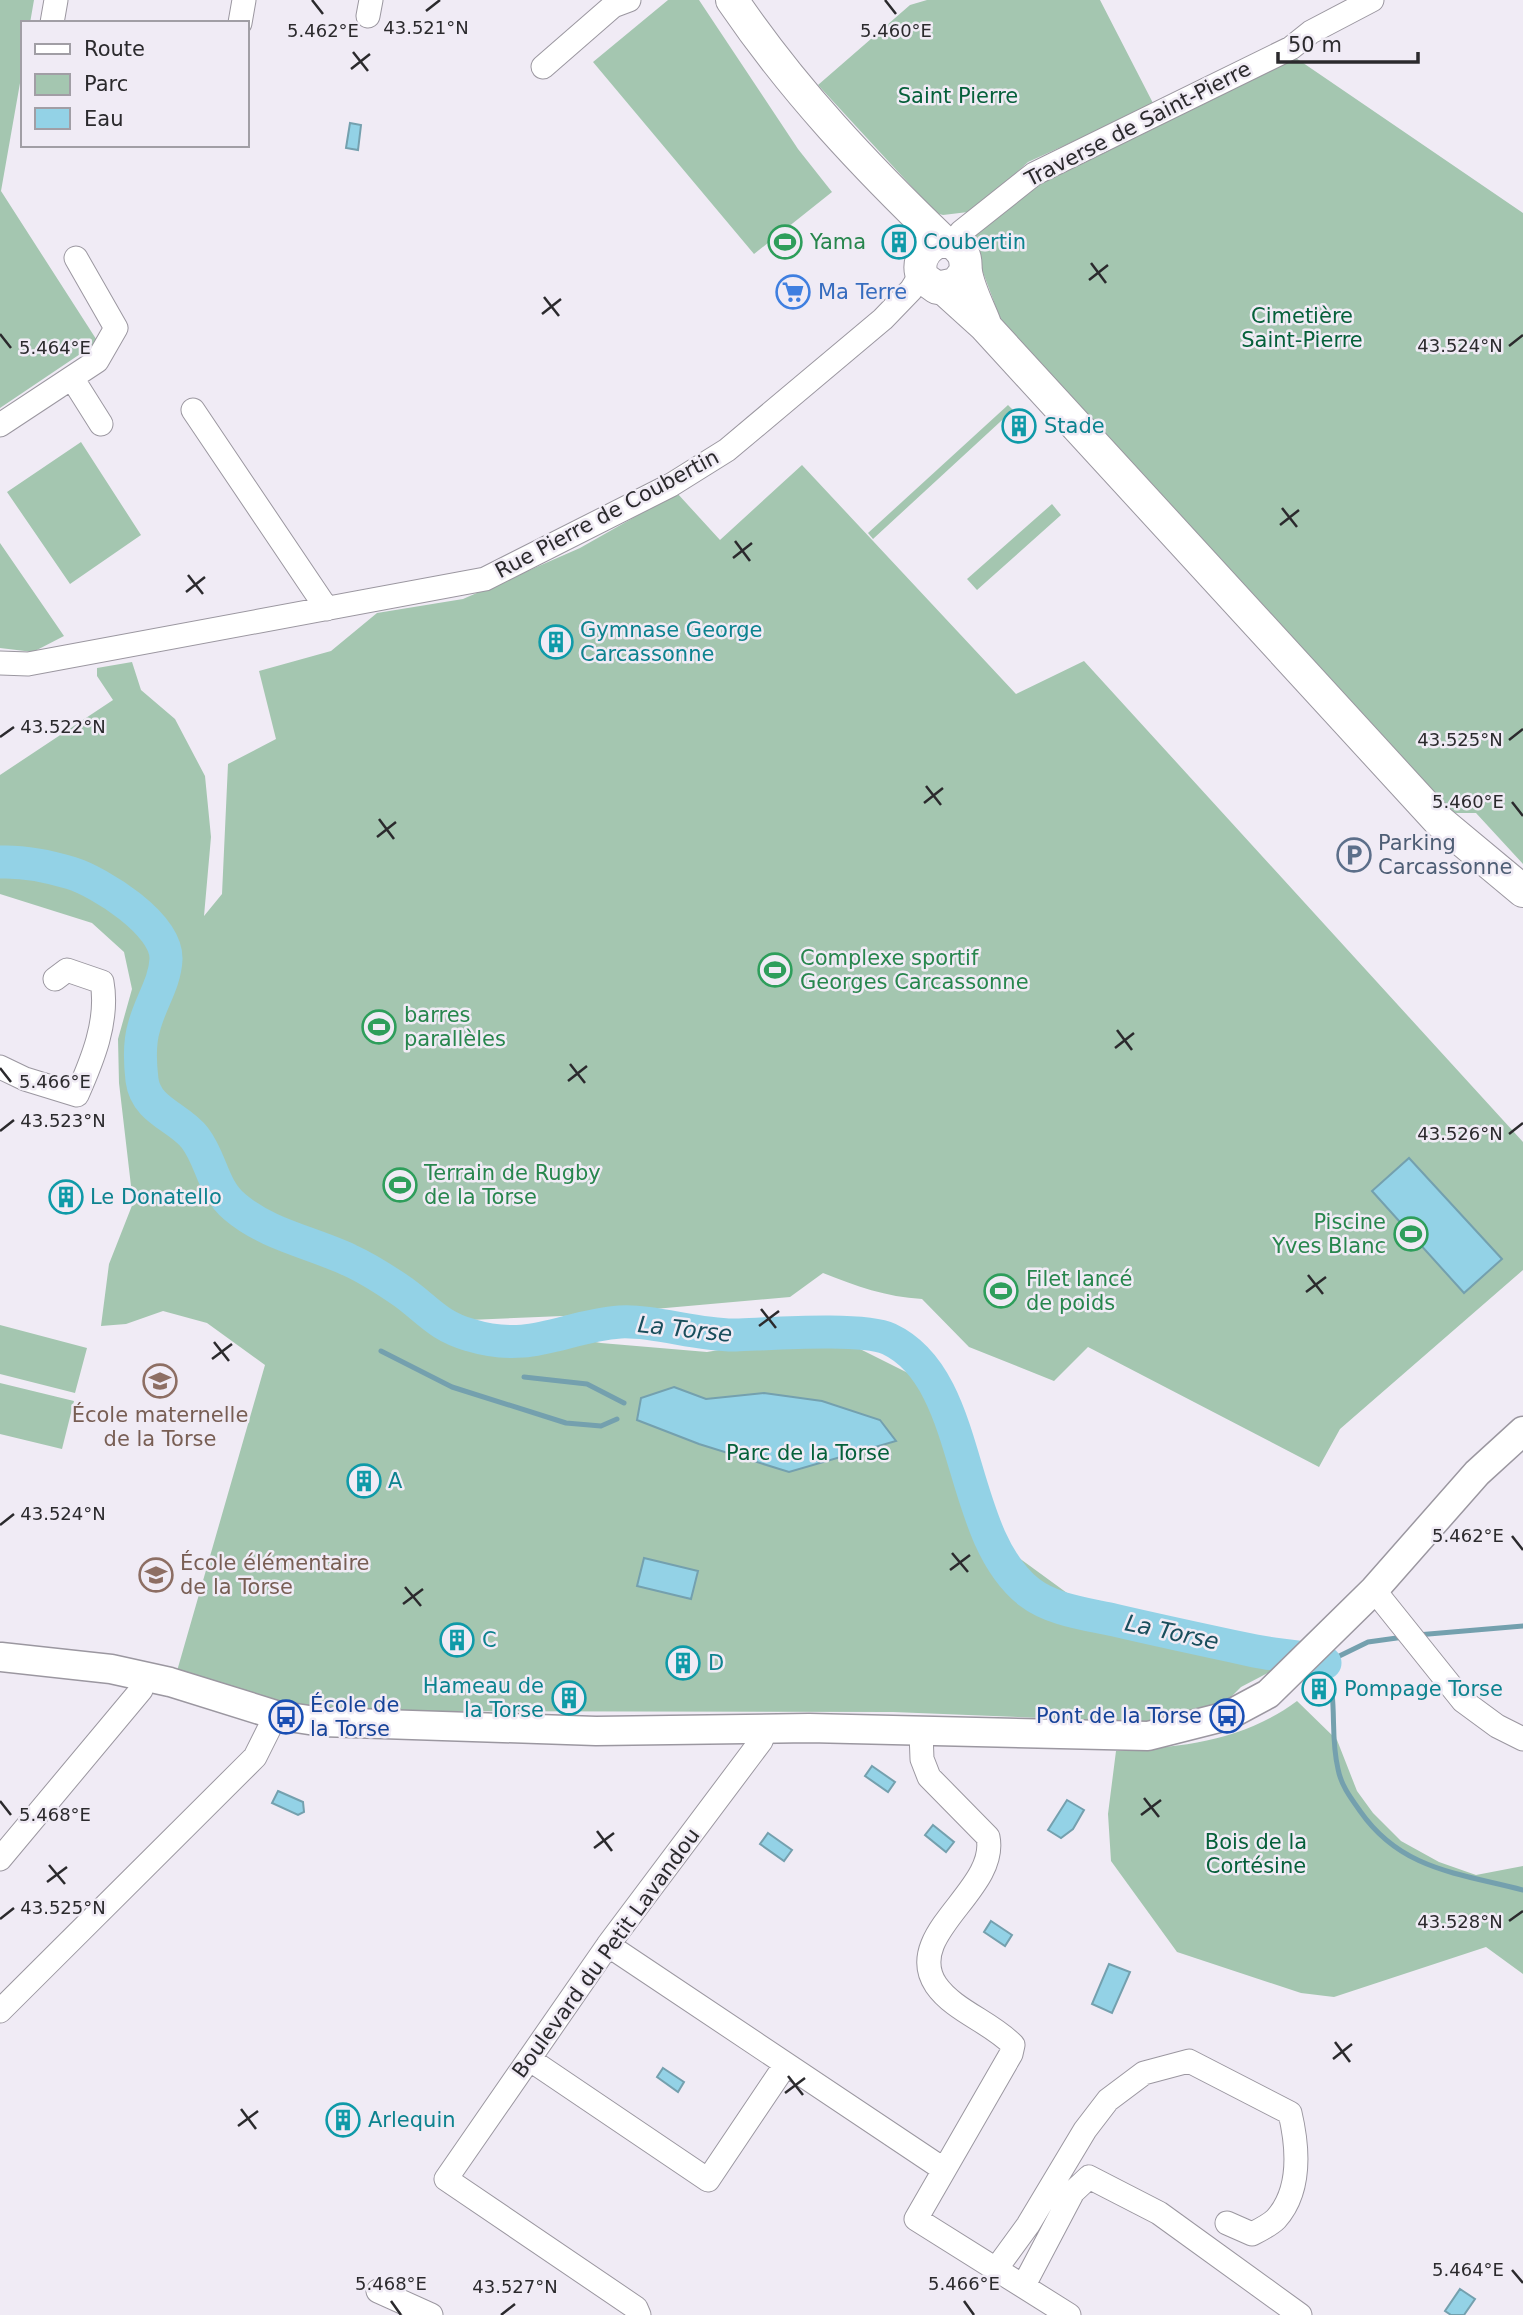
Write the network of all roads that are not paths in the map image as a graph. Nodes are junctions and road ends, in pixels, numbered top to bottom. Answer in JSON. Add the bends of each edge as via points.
{"nodes":[{"id":1,"x":56,"y":0,"type":"edge"},
{"id":2,"x":244,"y":0,"type":"edge"},
{"id":3,"x":629,"y":0,"type":"edge"},
{"id":4,"x":732,"y":0,"type":"edge"},
{"id":5,"x":1372,"y":0,"type":"edge"},
{"id":6,"x":52,"y":21,"type":"edge"},
{"id":7,"x":240,"y":21,"type":"edge"},
{"id":8,"x":543,"y":67,"type":"dead end"},
{"id":9,"x":76,"y":258,"type":"dead end"},
{"id":10,"x":937,"y":268,"type":"junction"},
{"id":11,"x":72,"y":378,"type":"junction"},
{"id":12,"x":193,"y":410,"type":"dead end"},
{"id":13,"x":101,"y":424,"type":"dead end"},
{"id":14,"x":0,"y":425,"type":"edge"},
{"id":15,"x":327,"y":609,"type":"junction"},
{"id":16,"x":0,"y":663,"type":"edge"},
{"id":17,"x":1523,"y":891,"type":"edge"},
{"id":18,"x":55,"y":979,"type":"dead end"},
{"id":19,"x":0,"y":1067,"type":"edge"},
{"id":20,"x":1523,"y":1431,"type":"edge"},
{"id":21,"x":1374,"y":1590,"type":"junction"},
{"id":22,"x":0,"y":1657,"type":"edge"},
{"id":23,"x":143,"y":1683,"type":"junction"},
{"id":24,"x":276,"y":1715,"type":"junction"},
{"id":25,"x":766,"y":1728,"type":"junction"},
{"id":26,"x":921,"y":1732,"type":"junction"},
{"id":27,"x":1523,"y":1739,"type":"edge"},
{"id":28,"x":0,"y":1858,"type":"edge"},
{"id":29,"x":608,"y":1945,"type":"junction"},
{"id":30,"x":0,"y":2011,"type":"edge"},
{"id":31,"x":529,"y":2059,"type":"junction"},
{"id":32,"x":786,"y":2064,"type":"junction"},
{"id":33,"x":943,"y":2169,"type":"junction"},
{"id":34,"x":1227,"y":2223,"type":"dead end"},
{"id":35,"x":996,"y":2269,"type":"junction"},
{"id":36,"x":1024,"y":2285,"type":"junction"},
{"id":37,"x":378,"y":2291,"type":"dead end"},
{"id":38,"x":431,"y":2315,"type":"edge"},
{"id":39,"x":639,"y":2315,"type":"edge"},
{"id":40,"x":1069,"y":2315,"type":"edge"},
{"id":41,"x":1300,"y":2315,"type":"edge"}],
"edges":[{"from":1,"to":6,"type":"street"},
{"from":2,"to":7,"type":"street"},
{"from":3,"to":8,"type":"street","via":[[614,6]]},
{"from":4,"to":10,"type":"main road","via":[[814,110],[905,205]]},
{"from":5,"to":10,"type":"street","name":"Traverse de Saint-Pierre","via":[[1311,32],[1291,48],[1034,174],[961,232]]},
{"from":9,"to":11,"type":"street","via":[[116,328],[97,361]]},
{"from":10,"to":15,"type":"street","name":"Rue Pierre de Coubertin","via":[[781,407],[727,450],[671,485],[485,579]]},
{"from":10,"to":17,"type":"main road","via":[[1430,812]]},
{"from":11,"to":13,"type":"street"},
{"from":11,"to":14,"type":"street"},
{"from":12,"to":15,"type":"street"},
{"from":15,"to":16,"type":"street","name":"Rue Pierre de Coubertin","via":[[28,664]]},
{"from":18,"to":19,"type":"street","via":[[67,970],[102,982],[105,999],[94,1056],[77,1095]]},
{"from":20,"to":21,"type":"street","via":[[1477,1473]]},
{"from":21,"to":26,"type":"street","via":[[1268,1694],[1242,1710],[1199,1725],[1148,1736]]},
{"from":21,"to":27,"type":"street","via":[[1463,1701]]},
{"from":22,"to":23,"type":"street"},
{"from":23,"to":24,"type":"street"},
{"from":23,"to":28,"type":"street"},
{"from":24,"to":25,"type":"street","via":[[423,1727]]},
{"from":24,"to":30,"type":"street","via":[[255,1756]]},
{"from":25,"to":26,"type":"street"},
{"from":25,"to":29,"type":"street","name":"Boulevard du Petit Lavandou","via":[[761,1741]]},
{"from":26,"to":33,"type":"street","via":[[922,1759],[929,1777],[988,1837],[990,1849],[981,1873],[932,1944],[930,1971],[948,1997],[1013,2045]]},
{"from":29,"to":31,"type":"street","name":"Boulevard du Petit Lavandou"},
{"from":29,"to":32,"type":"street"},
{"from":31,"to":32,"type":"street","via":[[708,2180]]},
{"from":31,"to":39,"type":"street","name":"Boulevard du Petit Lavandou","via":[[446,2179],[636,2308]]},
{"from":32,"to":33,"type":"street"},
{"from":33,"to":35,"type":"street","via":[[916,2219]]},
{"from":34,"to":35,"type":"street","via":[[1252,2234],[1276,2220],[1291,2191],[1296,2138],[1290,2113],[1189,2061],[1144,2073],[1108,2100]]},
{"from":35,"to":36,"type":"street"},
{"from":36,"to":40,"type":"street"},
{"from":36,"to":41,"type":"street","via":[[1073,2192],[1089,2176],[1158,2213]]},
{"from":37,"to":38,"type":"street"}]}
